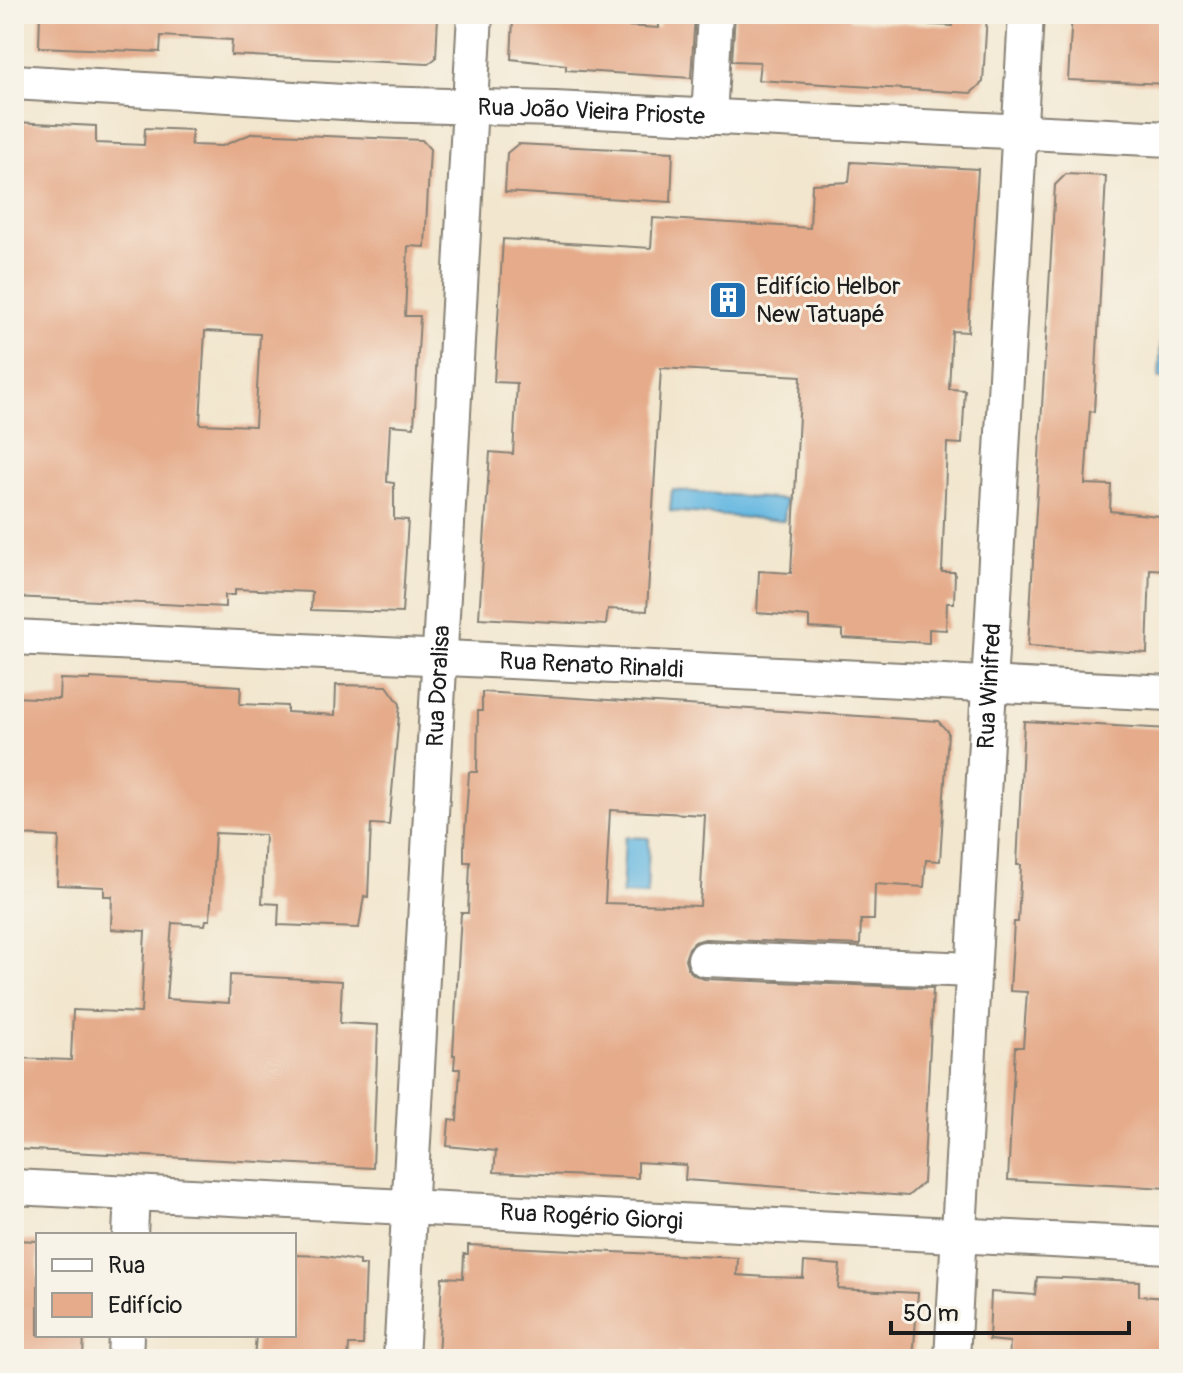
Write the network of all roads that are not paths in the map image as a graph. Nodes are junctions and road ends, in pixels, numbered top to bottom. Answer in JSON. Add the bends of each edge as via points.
{"nodes":[{"id":1,"x":475,"y":14,"type":"edge"},
{"id":2,"x":715,"y":14,"type":"edge"},
{"id":3,"x":1026,"y":14,"type":"edge"},
{"id":4,"x":14,"y":82,"type":"edge"},
{"id":5,"x":471,"y":106,"type":"junction"},
{"id":6,"x":709,"y":117,"type":"junction"},
{"id":7,"x":1019,"y":133,"type":"junction"},
{"id":8,"x":1169,"y":139,"type":"edge"},
{"id":9,"x":14,"y":637,"type":"edge"},
{"id":10,"x":441,"y":656,"type":"junction"},
{"id":11,"x":990,"y":684,"type":"junction"},
{"id":12,"x":1169,"y":693,"type":"edge"},
{"id":13,"x":705,"y":959,"type":"dead end"},
{"id":14,"x":972,"y":970,"type":"junction"},
{"id":15,"x":14,"y":1187,"type":"edge"},
{"id":16,"x":132,"y":1194,"type":"junction"},
{"id":17,"x":410,"y":1208,"type":"junction"},
{"id":18,"x":130,"y":1233,"type":"edge"},
{"id":19,"x":958,"y":1235,"type":"junction"},
{"id":20,"x":1169,"y":1246,"type":"edge"},
{"id":21,"x":126,"y":1337,"type":"edge"},
{"id":22,"x":125,"y":1359,"type":"edge"},
{"id":23,"x":401,"y":1359,"type":"edge"},
{"id":24,"x":952,"y":1359,"type":"edge"}],
"edges":[{"from":1,"to":5,"type":"street","name":"Rua Doralisa"},
{"from":2,"to":6,"type":"street"},
{"from":3,"to":7,"type":"street","name":"Rua Winifred"},
{"from":4,"to":5,"type":"street","name":"Rua João Vieira Prioste"},
{"from":5,"to":6,"type":"street","name":"Rua João Vieira Prioste"},
{"from":5,"to":10,"type":"street","name":"Rua Doralisa"},
{"from":6,"to":7,"type":"street","name":"Rua João Vieira Prioste"},
{"from":7,"to":8,"type":"street","name":"Rua João Vieira Prioste"},
{"from":7,"to":11,"type":"street","name":"Rua Winifred"},
{"from":9,"to":10,"type":"street","name":"Rua Renato Rinaldi"},
{"from":10,"to":11,"type":"street","name":"Rua Renato Rinaldi"},
{"from":10,"to":17,"type":"street","name":"Rua Doralisa"},
{"from":11,"to":12,"type":"street","name":"Rua Renato Rinaldi"},
{"from":11,"to":14,"type":"street","name":"Rua Winifred"},
{"from":13,"to":14,"type":"street"},
{"from":14,"to":19,"type":"street","name":"Rua Winifred"},
{"from":15,"to":16,"type":"street","name":"Rua Rogério Giorgi"},
{"from":16,"to":17,"type":"street","name":"Rua Rogério Giorgi"},
{"from":16,"to":18,"type":"street"},
{"from":17,"to":19,"type":"street","name":"Rua Rogério Giorgi"},
{"from":17,"to":23,"type":"street","name":"Rua Doralisa"},
{"from":19,"to":20,"type":"street","name":"Rua Rogério Giorgi"},
{"from":19,"to":24,"type":"street","name":"Rua Winifred"},
{"from":21,"to":22,"type":"street"}]}
